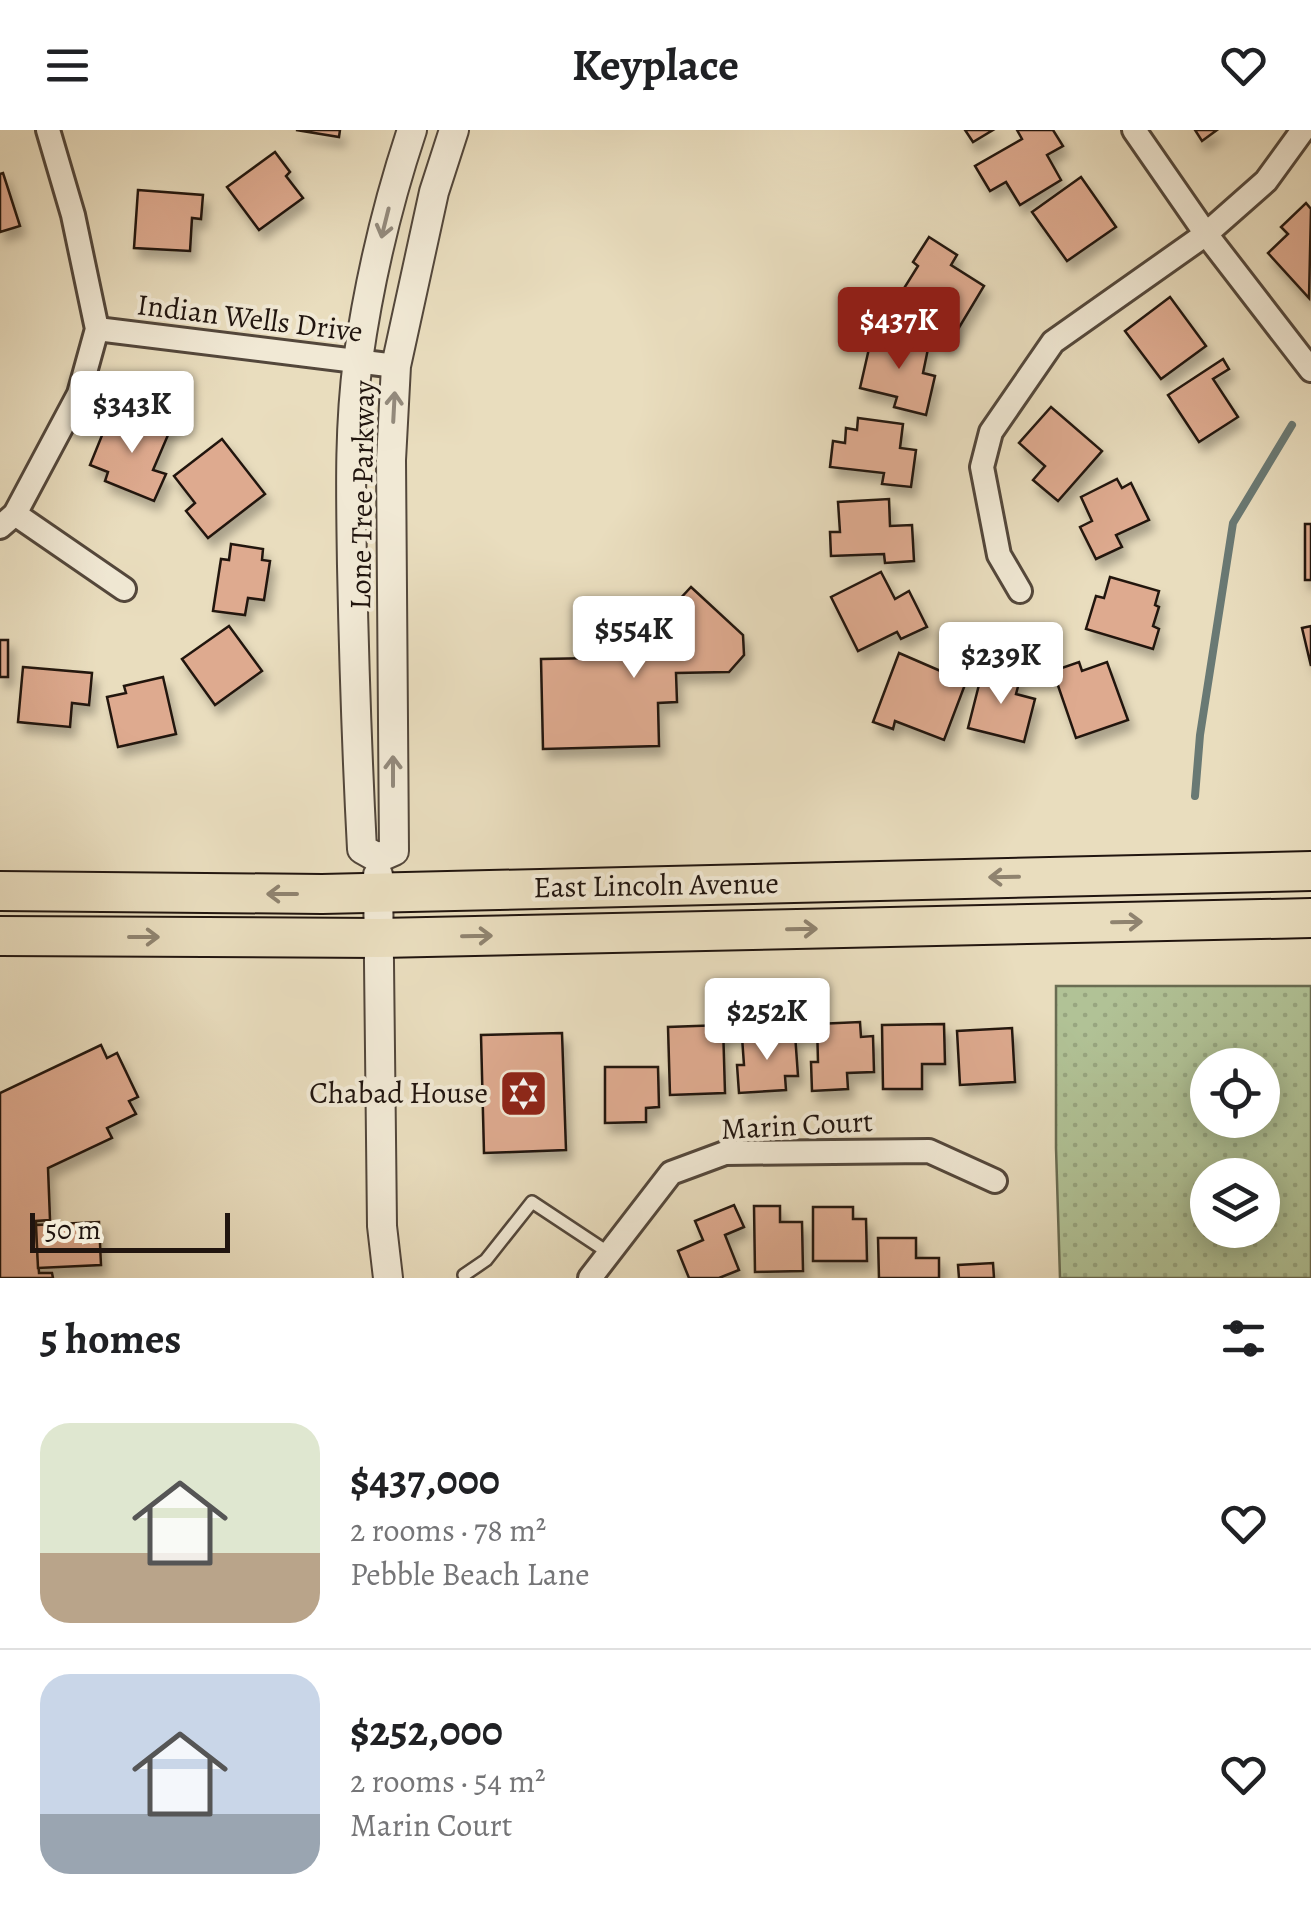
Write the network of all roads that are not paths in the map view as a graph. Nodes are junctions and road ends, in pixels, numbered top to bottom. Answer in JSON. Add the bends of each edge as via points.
{"nodes":[{"id":1,"x":48,"y":130,"type":"edge"},
{"id":2,"x":412,"y":130,"type":"edge"},
{"id":3,"x":454,"y":130,"type":"edge"},
{"id":4,"x":1134,"y":130,"type":"edge"},
{"id":5,"x":1302,"y":130,"type":"edge"},
{"id":6,"x":1206,"y":234,"type":"junction"},
{"id":7,"x":97,"y":328,"type":"junction"},
{"id":8,"x":358,"y":362,"type":"junction"},
{"id":9,"x":396,"y":366,"type":"junction"},
{"id":10,"x":1311,"y":370,"type":"edge"},
{"id":11,"x":8,"y":520,"type":"edge"},
{"id":12,"x":124,"y":589,"type":"dead end"},
{"id":13,"x":1020,"y":591,"type":"dead end"},
{"id":14,"x":1311,"y":871,"type":"edge"},
{"id":15,"x":378,"y":876,"type":"junction"},
{"id":16,"x":0,"y":891,"type":"edge"},
{"id":17,"x":1311,"y":918,"type":"edge"},
{"id":18,"x":0,"y":936,"type":"edge"},
{"id":19,"x":380,"y":938,"type":"junction"},
{"id":20,"x":995,"y":1181,"type":"dead end"},
{"id":21,"x":609,"y":1253,"type":"junction"},
{"id":22,"x":464,"y":1275,"type":"dead end"},
{"id":23,"x":388,"y":1278,"type":"edge"},
{"id":24,"x":590,"y":1278,"type":"edge"}],
"edges":[{"from":1,"to":7,"type":"street","name":"Indian Wells Drive"},
{"from":2,"to":8,"type":"street","name":"Lone Tree Parkway","one_way":true,"via":[[374,269]]},
{"from":3,"to":9,"type":"street","name":"Lone Tree Parkway"},
{"from":4,"to":6,"type":"street"},
{"from":5,"to":6,"type":"street","via":[[1266,181]]},
{"from":6,"to":10,"type":"street"},
{"from":6,"to":13,"type":"street","via":[[1053,342],[991,432],[985,484],[998,555]]},
{"from":7,"to":8,"type":"street","name":"Indian Wells Drive"},
{"from":7,"to":11,"type":"street","name":"Indian Wells Drive","via":[[79,394]]},
{"from":8,"to":9,"type":"street","name":"Indian Wells Drive"},
{"from":8,"to":15,"type":"street","name":"Lone Tree Parkway","via":[[350,459],[354,680],[362,849]]},
{"from":15,"to":9,"type":"street","name":"Lone Tree Parkway","one_way":true,"via":[[394,850]]},
{"from":11,"to":12,"type":"street"},
{"from":14,"to":15,"type":"main road","name":"East Lincoln Avenue","one_way":true},
{"from":15,"to":16,"type":"main road","name":"East Lincoln Avenue","one_way":true},
{"from":15,"to":19,"type":"street","name":"Lone Tree Parkway"},
{"from":19,"to":17,"type":"main road","name":"East Lincoln Avenue","one_way":true},
{"from":18,"to":19,"type":"main road","name":"East Lincoln Avenue","one_way":true},
{"from":19,"to":23,"type":"street","name":"Lone Tree Parkway"},
{"from":20,"to":21,"type":"street","name":"Marin Court","via":[[929,1151],[725,1154],[671,1173]]},
{"from":21,"to":22,"type":"lane","via":[[532,1202],[486,1260]]},
{"from":21,"to":24,"type":"street","name":"Marin Court"}]}
